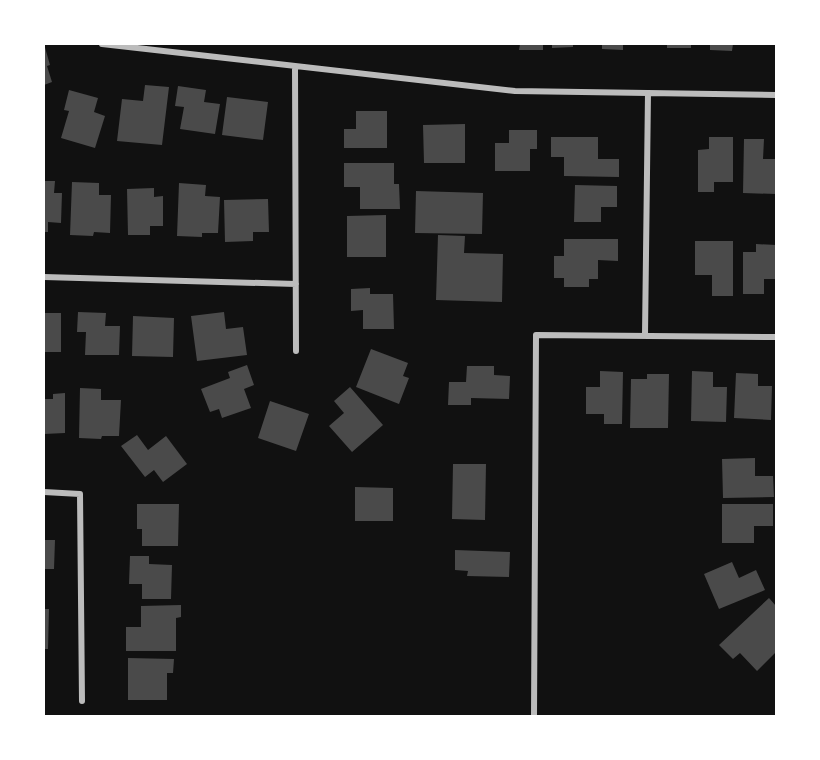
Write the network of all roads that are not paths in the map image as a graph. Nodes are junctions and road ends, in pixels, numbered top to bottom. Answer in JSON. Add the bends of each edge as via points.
{"nodes":[{"id":1,"x":102,"y":44,"type":"edge"},
{"id":2,"x":296,"y":67,"type":"junction"},
{"id":3,"x":648,"y":93,"type":"junction"},
{"id":4,"x":777,"y":95,"type":"edge"},
{"id":5,"x":44,"y":277,"type":"edge"},
{"id":6,"x":296,"y":284,"type":"junction"},
{"id":7,"x":645,"y":336,"type":"junction"},
{"id":8,"x":777,"y":337,"type":"edge"},
{"id":9,"x":296,"y":351,"type":"dead end"},
{"id":10,"x":44,"y":492,"type":"edge"},
{"id":11,"x":82,"y":701,"type":"dead end"},
{"id":12,"x":534,"y":717,"type":"edge"}],
"edges":[{"from":1,"to":2,"type":"street"},
{"from":2,"to":3,"type":"street","via":[[515,91]]},
{"from":2,"to":6,"type":"street"},
{"from":3,"to":4,"type":"street"},
{"from":3,"to":7,"type":"street"},
{"from":5,"to":6,"type":"street"},
{"from":6,"to":9,"type":"street"},
{"from":7,"to":8,"type":"street"},
{"from":7,"to":12,"type":"street","via":[[536,334]]},
{"from":10,"to":11,"type":"street","via":[[80,494]]}]}
